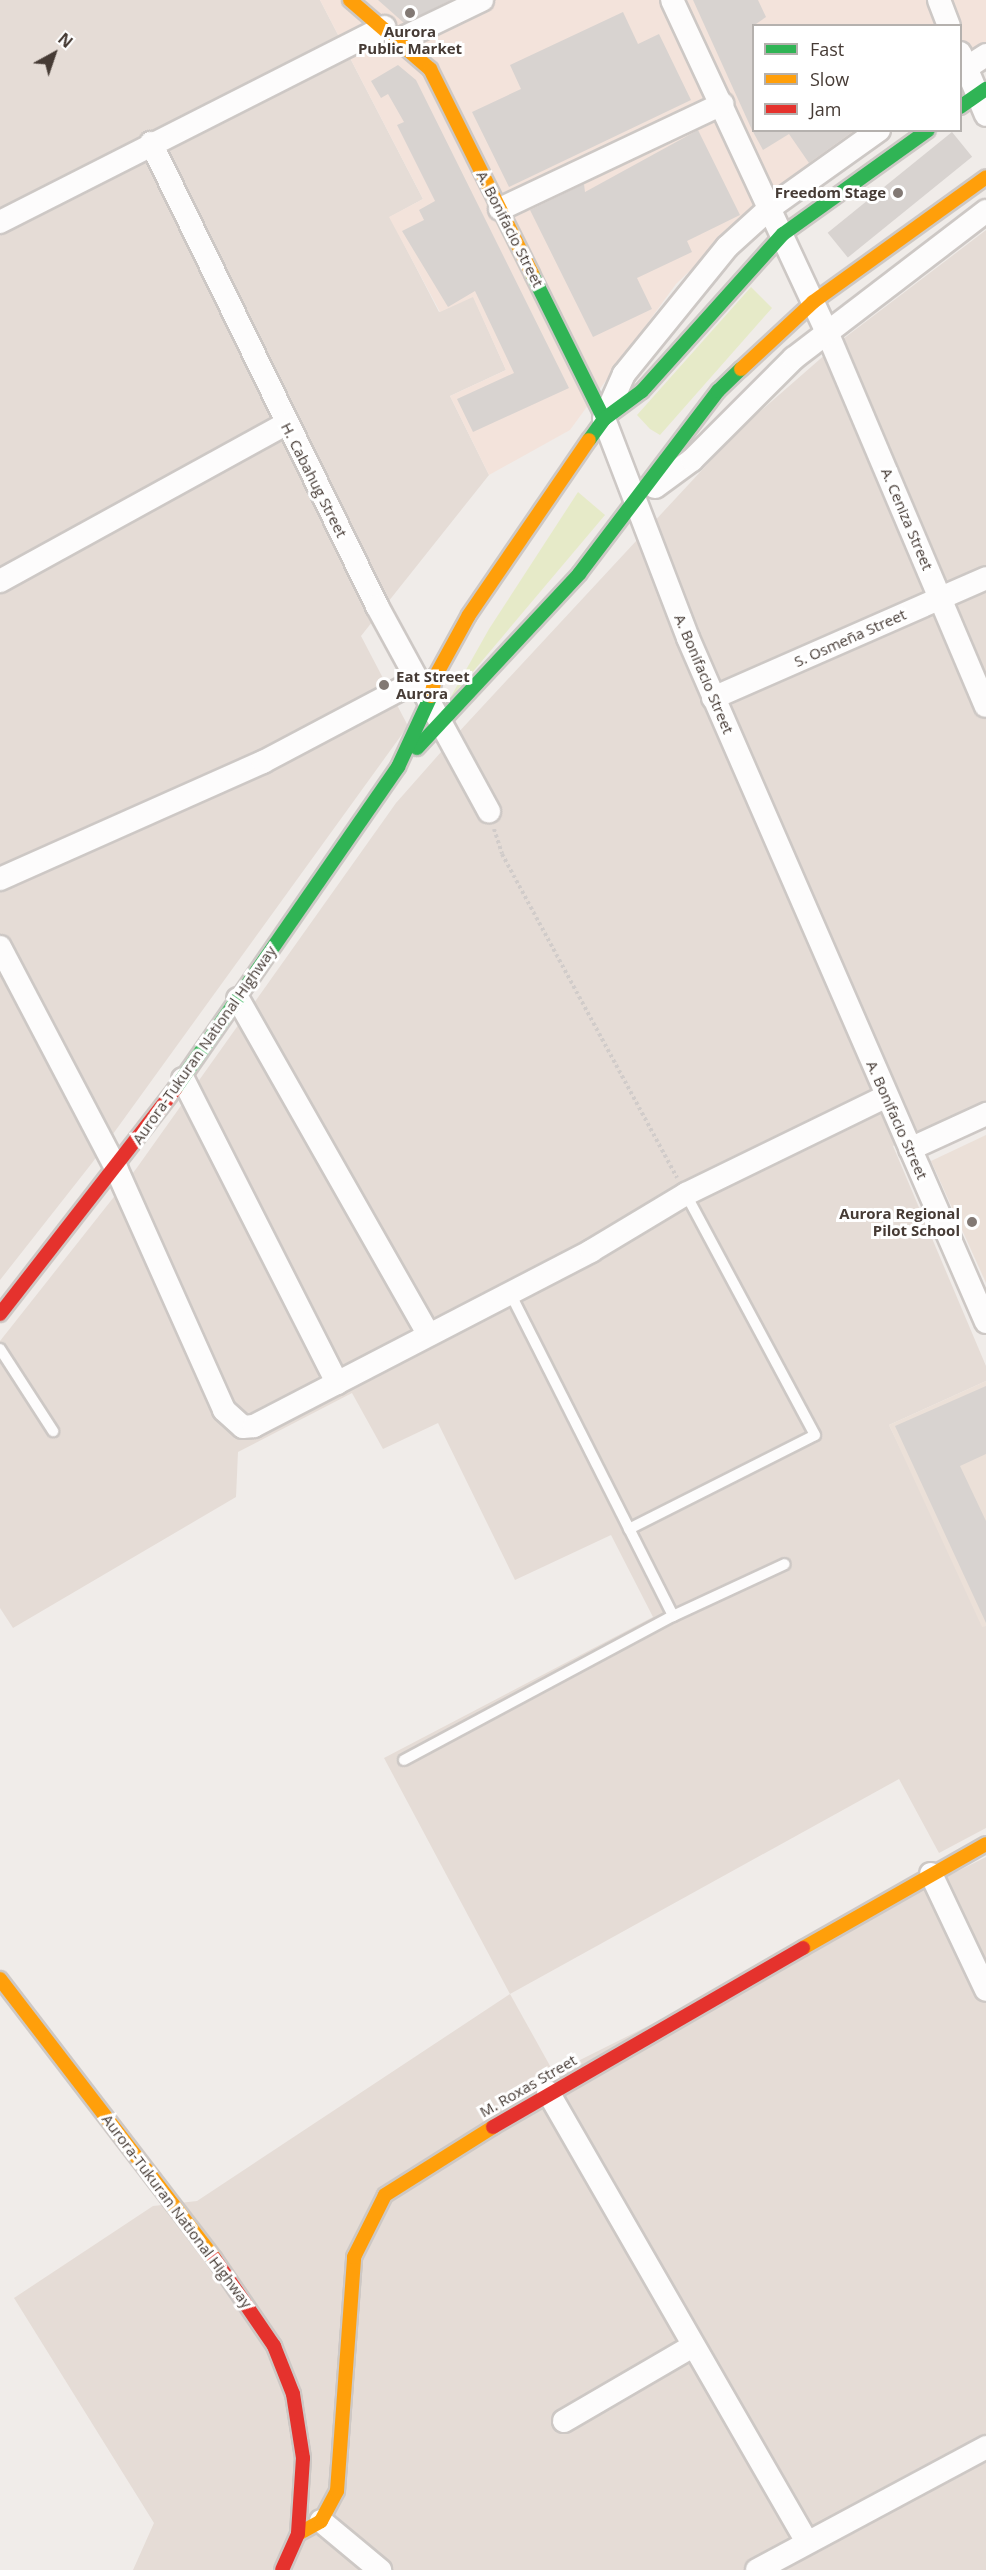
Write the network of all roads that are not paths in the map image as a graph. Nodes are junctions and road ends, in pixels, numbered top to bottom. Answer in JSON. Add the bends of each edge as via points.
{"nodes":[{"id":1,"x":350,"y":0,"type":"edge"},
{"id":2,"x":482,"y":0,"type":"edge"},
{"id":3,"x":672,"y":0,"type":"edge"},
{"id":4,"x":939,"y":0,"type":"edge"},
{"id":5,"x":948,"y":24,"type":"edge"},
{"id":6,"x":393,"y":33,"type":"junction"},
{"id":7,"x":986,"y":55,"type":"edge"},
{"id":8,"x":962,"y":65,"type":"edge"},
{"id":9,"x":978,"y":102,"type":"edge"},
{"id":10,"x":722,"y":104,"type":"junction"},
{"id":11,"x":876,"y":132,"type":"edge"},
{"id":12,"x":925,"y":132,"type":"edge"},
{"id":13,"x":152,"y":143,"type":"junction"},
{"id":14,"x":986,"y":177,"type":"edge"},
{"id":15,"x":771,"y":207,"type":"junction"},
{"id":16,"x":500,"y":209,"type":"junction"},
{"id":17,"x":986,"y":211,"type":"edge"},
{"id":18,"x":0,"y":222,"type":"edge"},
{"id":19,"x":783,"y":234,"type":"junction"},
{"id":20,"x":813,"y":302,"type":"junction"},
{"id":21,"x":827,"y":332,"type":"junction"},
{"id":22,"x":604,"y":419,"type":"junction"},
{"id":23,"x":286,"y":424,"type":"junction"},
{"id":24,"x":637,"y":501,"type":"junction"},
{"id":25,"x":986,"y":578,"type":"edge"},
{"id":26,"x":0,"y":580,"type":"edge"},
{"id":27,"x":940,"y":598,"type":"junction"},
{"id":28,"x":416,"y":681,"type":"junction"},
{"id":29,"x":713,"y":698,"type":"junction"},
{"id":30,"x":429,"y":703,"type":"junction"},
{"id":31,"x":986,"y":706,"type":"edge"},
{"id":32,"x":443,"y":722,"type":"junction"},
{"id":33,"x":398,"y":767,"type":"junction"},
{"id":34,"x":489,"y":811,"type":"road end"},
{"id":35,"x":0,"y":879,"type":"edge"},
{"id":36,"x":0,"y":947,"type":"edge"},
{"id":37,"x":238,"y":999,"type":"junction"},
{"id":38,"x":183,"y":1079,"type":"junction"},
{"id":39,"x":885,"y":1097,"type":"junction"},
{"id":40,"x":986,"y":1113,"type":"edge"},
{"id":41,"x":910,"y":1149,"type":"junction"},
{"id":42,"x":116,"y":1168,"type":"junction"},
{"id":43,"x":686,"y":1194,"type":"junction"},
{"id":44,"x":509,"y":1291,"type":"junction"},
{"id":45,"x":0,"y":1314,"type":"edge"},
{"id":46,"x":986,"y":1322,"type":"edge"},
{"id":47,"x":428,"y":1334,"type":"junction"},
{"id":48,"x":0,"y":1349,"type":"edge"},
{"id":49,"x":337,"y":1383,"type":"junction"},
{"id":50,"x":53,"y":1431,"type":"dead end"},
{"id":51,"x":629,"y":1529,"type":"junction"},
{"id":52,"x":785,"y":1564,"type":"dead end"},
{"id":53,"x":673,"y":1616,"type":"junction"},
{"id":54,"x":404,"y":1760,"type":"dead end"},
{"id":55,"x":986,"y":1844,"type":"edge"},
{"id":56,"x":931,"y":1874,"type":"junction"},
{"id":57,"x":0,"y":1979,"type":"edge"},
{"id":58,"x":986,"y":1990,"type":"edge"},
{"id":59,"x":548,"y":2092,"type":"junction"},
{"id":60,"x":693,"y":2346,"type":"junction"},
{"id":61,"x":564,"y":2421,"type":"dead end"},
{"id":62,"x":986,"y":2447,"type":"edge"},
{"id":63,"x":321,"y":2521,"type":"junction"},
{"id":64,"x":298,"y":2534,"type":"junction"},
{"id":65,"x":807,"y":2542,"type":"junction"},
{"id":66,"x":282,"y":2570,"type":"edge"},
{"id":67,"x":380,"y":2570,"type":"edge"},
{"id":68,"x":757,"y":2570,"type":"edge"}],
"edges":[{"from":1,"to":6,"type":"main road","name":"A. Bonifacio Street"},
{"from":2,"to":6,"type":"street"},
{"from":3,"to":10,"type":"street","name":"A. Ceniza Street"},
{"from":4,"to":5,"type":"street"},
{"from":6,"to":13,"type":"street"},
{"from":6,"to":16,"type":"main road","name":"A. Bonifacio Street","via":[[430,69]]},
{"from":7,"to":8,"type":"street"},
{"from":8,"to":9,"type":"street"},
{"from":10,"to":15,"type":"street","name":"A. Ceniza Street"},
{"from":10,"to":16,"type":"street"},
{"from":11,"to":15,"type":"street","name":"Aurora-Tukuran National Highway"},
{"from":12,"to":19,"type":"main road","name":"Aurora-Tukuran National Highway"},
{"from":13,"to":18,"type":"street"},
{"from":13,"to":23,"type":"street","name":"H. Cabahug Street"},
{"from":14,"to":20,"type":"main road","name":"Aurora-Tukuran National Highway"},
{"from":15,"to":19,"type":"street","name":"A. Ceniza Street"},
{"from":15,"to":22,"type":"street","name":"Aurora-Tukuran National Highway","via":[[674,306],[624,374]]},
{"from":16,"to":22,"type":"main road","name":"A. Bonifacio Street"},
{"from":17,"to":21,"type":"street","name":"Aurora-Tukuran National Highway"},
{"from":19,"to":20,"type":"street","name":"A. Ceniza Street"},
{"from":19,"to":22,"type":"main road","name":"Aurora-Tukuran National Highway","via":[[642,391]]},
{"from":20,"to":21,"type":"street","name":"A. Ceniza Street"},
{"from":20,"to":24,"type":"main road","name":"Aurora-Tukuran National Highway","via":[[718,391]]},
{"from":21,"to":24,"type":"street","name":"Aurora-Tukuran National Highway","via":[[692,460]]},
{"from":21,"to":27,"type":"street","name":"A. Ceniza Street"},
{"from":22,"to":24,"type":"street","name":"A. Bonifacio Street"},
{"from":22,"to":30,"type":"main road","name":"Aurora-Tukuran National Highway","via":[[469,615],[435,675]]},
{"from":23,"to":26,"type":"street"},
{"from":23,"to":28,"type":"street","name":"H. Cabahug Street"},
{"from":24,"to":29,"type":"street","name":"A. Bonifacio Street"},
{"from":24,"to":32,"type":"main road","name":"Aurora-Tukuran National Highway","via":[[579,574]]},
{"from":25,"to":27,"type":"street","name":"S. Osmeña Street"},
{"from":27,"to":29,"type":"street","name":"S. Osmeña Street"},
{"from":27,"to":31,"type":"street","name":"A. Ceniza Street"},
{"from":28,"to":30,"type":"street","name":"H. Cabahug Street"},
{"from":28,"to":35,"type":"street","via":[[263,762]]},
{"from":29,"to":39,"type":"street","name":"A. Bonifacio Street"},
{"from":30,"to":32,"type":"street","name":"H. Cabahug Street"},
{"from":30,"to":33,"type":"main road","name":"Aurora-Tukuran National Highway"},
{"from":32,"to":33,"type":"main road","name":"Aurora-Tukuran National Highway"},
{"from":32,"to":34,"type":"street","name":"H. Cabahug Street"},
{"from":33,"to":37,"type":"main road","name":"Aurora-Tukuran National Highway"},
{"from":36,"to":42,"type":"street"},
{"from":37,"to":38,"type":"main road","name":"Aurora-Tukuran National Highway"},
{"from":37,"to":47,"type":"street"},
{"from":38,"to":42,"type":"main road","name":"Aurora-Tukuran National Highway"},
{"from":38,"to":49,"type":"street"},
{"from":39,"to":41,"type":"street","name":"A. Bonifacio Street"},
{"from":39,"to":43,"type":"street"},
{"from":40,"to":41,"type":"street"},
{"from":41,"to":46,"type":"street","name":"A. Bonifacio Street"},
{"from":42,"to":45,"type":"main road","name":"Aurora-Tukuran National Highway"},
{"from":42,"to":49,"type":"street","via":[[233,1420],[254,1426]]},
{"from":43,"to":44,"type":"street"},
{"from":43,"to":51,"type":"lane","via":[[815,1435]]},
{"from":44,"to":47,"type":"street"},
{"from":44,"to":51,"type":"lane"},
{"from":47,"to":49,"type":"street"},
{"from":48,"to":50,"type":"lane"},
{"from":51,"to":53,"type":"lane"},
{"from":52,"to":53,"type":"lane"},
{"from":53,"to":54,"type":"lane"},
{"from":55,"to":56,"type":"main road","name":"M. Roxas Street"},
{"from":56,"to":58,"type":"street"},
{"from":56,"to":59,"type":"main road","name":"M. Roxas Street"},
{"from":57,"to":64,"type":"main road","name":"Aurora-Tukuran National Highway","via":[[202,2240],[274,2346],[293,2394],[303,2458]]},
{"from":59,"to":60,"type":"street"},
{"from":59,"to":63,"type":"main road","name":"M. Roxas Street","via":[[385,2195],[365,2228],[354,2257],[337,2491]]},
{"from":60,"to":61,"type":"street"},
{"from":60,"to":65,"type":"street"},
{"from":62,"to":65,"type":"street"},
{"from":63,"to":64,"type":"main road"},
{"from":63,"to":67,"type":"street"},
{"from":64,"to":66,"type":"main road","name":"Aurora-Tukuran National Highway"},
{"from":65,"to":68,"type":"street"}]}
